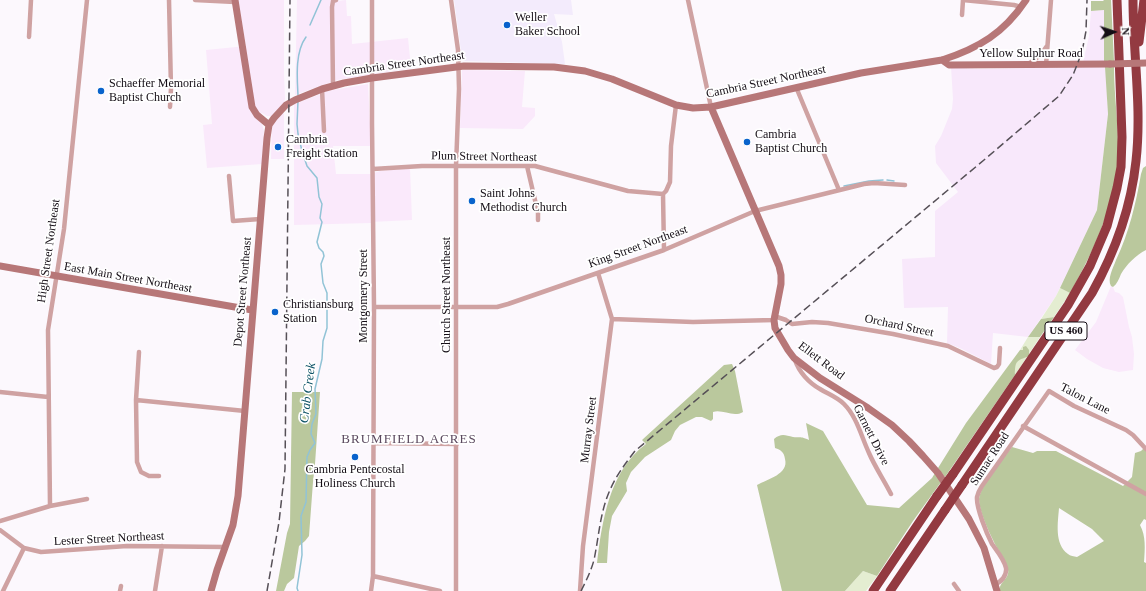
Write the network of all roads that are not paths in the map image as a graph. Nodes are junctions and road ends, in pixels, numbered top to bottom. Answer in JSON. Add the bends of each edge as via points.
{"nodes":[{"id":1,"x":31,"y":0,"type":"edge"},
{"id":2,"x":87,"y":0,"type":"edge"},
{"id":3,"x":169,"y":0,"type":"edge"},
{"id":4,"x":195,"y":0,"type":"edge"},
{"id":5,"x":336,"y":0,"type":"edge"},
{"id":6,"x":372,"y":0,"type":"edge"},
{"id":7,"x":451,"y":0,"type":"edge"},
{"id":8,"x":688,"y":0,"type":"edge"},
{"id":9,"x":963,"y":0,"type":"edge"},
{"id":10,"x":1026,"y":0,"type":"edge"},
{"id":11,"x":1051,"y":0,"type":"edge"},
{"id":12,"x":1117,"y":0,"type":"edge"},
{"id":13,"x":1133,"y":0,"type":"edge"},
{"id":14,"x":1144,"y":0,"type":"edge"},
{"id":15,"x":235,"y":1,"type":"edge"},
{"id":16,"x":1021,"y":7,"type":"junction"},
{"id":17,"x":962,"y":15,"type":"dead end"},
{"id":18,"x":29,"y":37,"type":"dead end"},
{"id":19,"x":1048,"y":44,"type":"junction"},
{"id":20,"x":942,"y":60,"type":"junction"},
{"id":21,"x":1146,"y":63,"type":"edge"},
{"id":22,"x":1025,"y":65,"type":"junction"},
{"id":23,"x":1046,"y":65,"type":"junction"},
{"id":24,"x":458,"y":66,"type":"junction"},
{"id":25,"x":372,"y":78,"type":"junction"},
{"id":26,"x":1137,"y":83,"type":"junction"},
{"id":27,"x":333,"y":86,"type":"junction"},
{"id":28,"x":796,"y":87,"type":"junction"},
{"id":29,"x":322,"y":89,"type":"junction"},
{"id":30,"x":676,"y":105,"type":"junction"},
{"id":31,"x":170,"y":107,"type":"dead end"},
{"id":32,"x":711,"y":107,"type":"junction"},
{"id":33,"x":269,"y":125,"type":"junction"},
{"id":34,"x":324,"y":131,"type":"dead end"},
{"id":35,"x":456,"y":166,"type":"junction"},
{"id":36,"x":527,"y":166,"type":"junction"},
{"id":37,"x":373,"y":169,"type":"junction"},
{"id":38,"x":229,"y":176,"type":"dead end"},
{"id":39,"x":905,"y":184,"type":"dead end"},
{"id":40,"x":839,"y":190,"type":"junction"},
{"id":41,"x":663,"y":194,"type":"junction"},
{"id":42,"x":756,"y":211,"type":"junction"},
{"id":43,"x":260,"y":219,"type":"junction"},
{"id":44,"x":538,"y":220,"type":"dead end"},
{"id":45,"x":664,"y":250,"type":"junction"},
{"id":46,"x":0,"y":266,"type":"edge"},
{"id":47,"x":598,"y":273,"type":"junction"},
{"id":48,"x":57,"y":276,"type":"junction"},
{"id":49,"x":457,"y":306,"type":"junction"},
{"id":50,"x":374,"y":307,"type":"junction"},
{"id":51,"x":252,"y":310,"type":"junction"},
{"id":52,"x":774,"y":318,"type":"junction"},
{"id":53,"x":612,"y":320,"type":"junction"},
{"id":54,"x":1000,"y":348,"type":"dead end"},
{"id":55,"x":139,"y":352,"type":"dead end"},
{"id":56,"x":794,"y":358,"type":"junction"},
{"id":57,"x":0,"y":392,"type":"edge"},
{"id":58,"x":48,"y":397,"type":"junction"},
{"id":59,"x":136,"y":400,"type":"junction"},
{"id":60,"x":245,"y":411,"type":"junction"},
{"id":61,"x":1023,"y":426,"type":"junction"},
{"id":62,"x":373,"y":443,"type":"junction"},
{"id":63,"x":457,"y":444,"type":"junction"},
{"id":64,"x":1146,"y":449,"type":"edge"},
{"id":65,"x":159,"y":476,"type":"dead end"},
{"id":66,"x":891,"y":494,"type":"dead end"},
{"id":67,"x":1146,"y":494,"type":"edge"},
{"id":68,"x":86,"y":499,"type":"dead end"},
{"id":69,"x":50,"y":506,"type":"junction"},
{"id":70,"x":0,"y":521,"type":"edge"},
{"id":71,"x":0,"y":530,"type":"edge"},
{"id":72,"x":162,"y":546,"type":"junction"},
{"id":73,"x":24,"y":548,"type":"junction"},
{"id":74,"x":225,"y":548,"type":"junction"},
{"id":75,"x":374,"y":576,"type":"junction"},
{"id":76,"x":954,"y":584,"type":"dead end"},
{"id":77,"x":996,"y":588,"type":"edge"},
{"id":78,"x":417,"y":589,"type":"edge"},
{"id":79,"x":3,"y":591,"type":"edge"},
{"id":80,"x":154,"y":591,"type":"edge"},
{"id":81,"x":211,"y":591,"type":"edge"},
{"id":82,"x":371,"y":591,"type":"edge"},
{"id":83,"x":440,"y":591,"type":"edge"},
{"id":84,"x":456,"y":591,"type":"edge"},
{"id":85,"x":580,"y":591,"type":"edge"},
{"id":86,"x":872,"y":591,"type":"edge"},
{"id":87,"x":890,"y":591,"type":"edge"},
{"id":88,"x":959,"y":591,"type":"edge"}],
"edges":[{"from":1,"to":18,"type":"street"},
{"from":2,"to":48,"type":"street","name":"High Street Northeast"},
{"from":3,"to":31,"type":"street"},
{"from":4,"to":15,"type":"street"},
{"from":5,"to":27,"type":"street","via":[[332,7]]},
{"from":6,"to":25,"type":"street","name":"Montgomery Street"},
{"from":7,"to":24,"type":"street","name":"Church Street Northeast"},
{"from":8,"to":32,"type":"street"},
{"from":9,"to":16,"type":"street"},
{"from":9,"to":17,"type":"street"},
{"from":10,"to":16,"type":"main road","name":"Cambria Street Northeast"},
{"from":11,"to":19,"type":"street"},
{"from":12,"to":86,"type":"highway","number":"US 460","bridge":true,"via":[[1121,167],[1100,245],[1068,305]]},
{"from":13,"to":26,"type":"highway","number":"US 460"},
{"from":14,"to":26,"type":"highway"},
{"from":15,"to":33,"type":"main road","via":[[252,106]]},
{"from":16,"to":20,"type":"main road","name":"Cambria Street Northeast","via":[[1007,24],[987,40],[964,53]]},
{"from":19,"to":22,"type":"street","via":[[1042,54]]},
{"from":19,"to":23,"type":"street"},
{"from":20,"to":22,"type":"main road","name":"Yellow Sulphur Road","via":[[949,65]]},
{"from":20,"to":28,"type":"main road","name":"Cambria Street Northeast","via":[[876,70]]},
{"from":21,"to":23,"type":"main road","name":"Yellow Sulphur Road","bridge":true},
{"from":22,"to":23,"type":"main road","name":"Yellow Sulphur Road"},
{"from":24,"to":25,"type":"main road","name":"Cambria Street Northeast"},
{"from":24,"to":30,"type":"main road","name":"Cambria Street Northeast","via":[[545,67],[585,71],[606,76]]},
{"from":24,"to":35,"type":"street","name":"Church Street Northeast"},
{"from":25,"to":27,"type":"main road","name":"Cambria Street Northeast"},
{"from":25,"to":37,"type":"street","name":"Montgomery Street"},
{"from":26,"to":87,"type":"highway","number":"US 460","bridge":true,"via":[[1136,161],[1124,220],[1112,255],[1092,292]]},
{"from":27,"to":29,"type":"main road","name":"Cambria Street Northeast"},
{"from":28,"to":32,"type":"main road","name":"Cambria Street Northeast"},
{"from":28,"to":40,"type":"street"},
{"from":29,"to":33,"type":"main road","name":"Cambria Street Northeast","via":[[284,108]]},
{"from":29,"to":34,"type":"street"},
{"from":30,"to":32,"type":"main road","name":"Cambria Street Northeast","via":[[693,108]]},
{"from":30,"to":41,"type":"street","via":[[670,182]]},
{"from":32,"to":42,"type":"main road"},
{"from":33,"to":43,"type":"main road","name":"Depot Street Northeast"},
{"from":35,"to":36,"type":"street","name":"Plum Street Northeast"},
{"from":35,"to":37,"type":"street","name":"Plum Street Northeast"},
{"from":35,"to":49,"type":"street","name":"Church Street Northeast"},
{"from":36,"to":41,"type":"street","name":"Plum Street Northeast","via":[[628,191]]},
{"from":36,"to":44,"type":"street"},
{"from":37,"to":50,"type":"street","name":"Montgomery Street"},
{"from":38,"to":43,"type":"street","via":[[233,221]]},
{"from":39,"to":40,"type":"street","name":"King Street Northeast","via":[[874,183]]},
{"from":40,"to":42,"type":"street","name":"King Street Northeast"},
{"from":41,"to":45,"type":"street"},
{"from":42,"to":45,"type":"street","name":"King Street Northeast"},
{"from":42,"to":52,"type":"main road","via":[[781,274]]},
{"from":43,"to":51,"type":"main road","name":"Depot Street Northeast"},
{"from":45,"to":47,"type":"street","name":"King Street Northeast"},
{"from":46,"to":48,"type":"main road","name":"East Main Street Northeast"},
{"from":47,"to":49,"type":"street","name":"King Street Northeast","via":[[502,305]]},
{"from":47,"to":53,"type":"street","name":"Murray Street"},
{"from":48,"to":51,"type":"main road","name":"East Main Street Northeast"},
{"from":48,"to":58,"type":"street","name":"High Street Northeast","via":[[48,330]]},
{"from":49,"to":50,"type":"street","name":"King Street Northeast"},
{"from":49,"to":63,"type":"street","name":"Church Street Northeast"},
{"from":50,"to":62,"type":"street","name":"Montgomery Street"},
{"from":51,"to":60,"type":"main road","name":"Depot Street Northeast"},
{"from":52,"to":53,"type":"street","name":"Orchard Street","via":[[693,322]]},
{"from":52,"to":54,"type":"street","name":"Orchard Street","via":[[792,324],[828,322],[948,346],[994,368],[999,364]]},
{"from":52,"to":56,"type":"main road","name":"Ellett Road","via":[[775,328]]},
{"from":53,"to":85,"type":"street","name":"Murray Street","via":[[583,546]]},
{"from":55,"to":59,"type":"street"},
{"from":56,"to":66,"type":"street","name":"Garnett Drive","via":[[803,375],[849,409]]},
{"from":56,"to":77,"type":"main road","name":"Ellett Road","via":[[892,425],[938,473],[969,519],[984,548]]},
{"from":57,"to":58,"type":"street"},
{"from":58,"to":69,"type":"street","name":"High Street Northeast"},
{"from":59,"to":60,"type":"street"},
{"from":59,"to":65,"type":"street","via":[[136,462],[141,472],[149,476]]},
{"from":60,"to":74,"type":"main road","name":"Depot Street Northeast","via":[[238,496],[233,525]]},
{"from":61,"to":64,"type":"street","name":"Talon Lane","via":[[1049,391],[1074,406],[1126,430]]},
{"from":61,"to":67,"type":"street","name":"Sumac Road"},
{"from":61,"to":77,"type":"street","name":"Sumac Road","via":[[982,486],[977,498],[991,542],[1006,568],[1006,573]]},
{"from":62,"to":63,"type":"street"},
{"from":62,"to":75,"type":"street","name":"Montgomery Street"},
{"from":63,"to":84,"type":"street","name":"Church Street Northeast"},
{"from":68,"to":69,"type":"street"},
{"from":69,"to":70,"type":"street"},
{"from":71,"to":73,"type":"street","name":"Lester Street Northeast"},
{"from":72,"to":73,"type":"street","name":"Lester Street Northeast","via":[[41,552]]},
{"from":72,"to":74,"type":"street","name":"Lester Street Northeast"},
{"from":72,"to":80,"type":"street"},
{"from":73,"to":79,"type":"street"},
{"from":74,"to":81,"type":"main road","name":"Depot Street Northeast"},
{"from":75,"to":78,"type":"street"},
{"from":75,"to":82,"type":"street","name":"Montgomery Street"},
{"from":76,"to":88,"type":"street"},
{"from":78,"to":83,"type":"street"}]}
